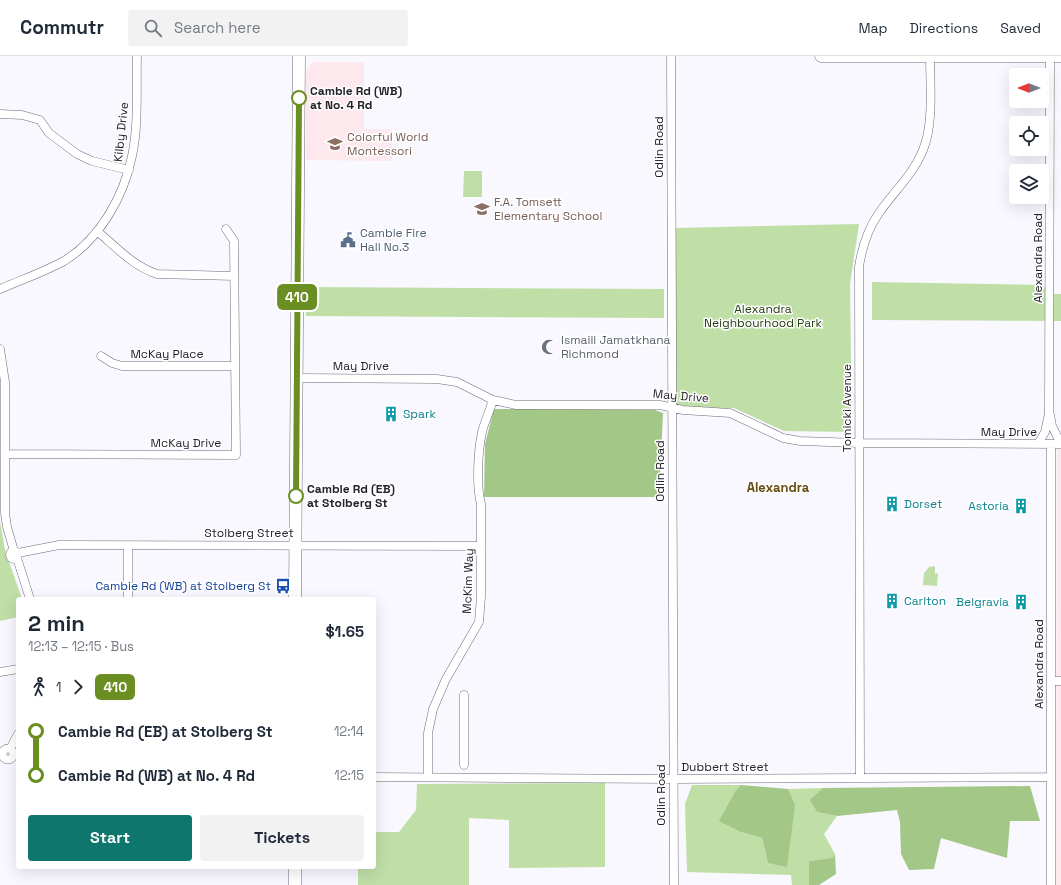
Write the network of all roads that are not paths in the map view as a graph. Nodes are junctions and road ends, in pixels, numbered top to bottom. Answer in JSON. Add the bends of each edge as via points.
{"nodes":[{"id":1,"x":137,"y":56,"type":"edge"},
{"id":2,"x":299,"y":56,"type":"edge"},
{"id":3,"x":671,"y":56,"type":"edge"},
{"id":4,"x":821,"y":56,"type":"edge"},
{"id":5,"x":930,"y":56,"type":"edge"},
{"id":6,"x":1050,"y":56,"type":"edge"},
{"id":7,"x":1061,"y":56,"type":"edge"},
{"id":8,"x":0,"y":114,"type":"edge"},
{"id":9,"x":129,"y":170,"type":"junction"},
{"id":10,"x":226,"y":229,"type":"dead end"},
{"id":11,"x":97,"y":231,"type":"junction"},
{"id":12,"x":234,"y":276,"type":"junction"},
{"id":13,"x":0,"y":289,"type":"edge"},
{"id":14,"x":0,"y":349,"type":"edge"},
{"id":15,"x":102,"y":356,"type":"dead end"},
{"id":16,"x":235,"y":366,"type":"junction"},
{"id":17,"x":297,"y":378,"type":"junction"},
{"id":18,"x":493,"y":400,"type":"junction"},
{"id":19,"x":672,"y":408,"type":"junction"},
{"id":20,"x":1049,"y":412,"type":"junction"},
{"id":21,"x":859,"y":443,"type":"junction"},
{"id":22,"x":1038,"y":444,"type":"junction"},
{"id":23,"x":1051,"y":444,"type":"junction"},
{"id":24,"x":1061,"y":444,"type":"edge"},
{"id":25,"x":5,"y":454,"type":"junction"},
{"id":26,"x":295,"y":545,"type":"junction"},
{"id":27,"x":128,"y":546,"type":"junction"},
{"id":28,"x":481,"y":546,"type":"junction"},
{"id":29,"x":16,"y":554,"type":"junction"},
{"id":30,"x":29,"y":597,"type":"edge"},
{"id":31,"x":128,"y":597,"type":"edge"},
{"id":32,"x":295,"y":597,"type":"edge"},
{"id":33,"x":16,"y":670,"type":"edge"},
{"id":34,"x":0,"y":672,"type":"edge"},
{"id":35,"x":1051,"y":681,"type":"junction"},
{"id":36,"x":1061,"y":681,"type":"edge"},
{"id":37,"x":464,"y":695,"type":"dead end"},
{"id":38,"x":16,"y":744,"type":"edge"},
{"id":39,"x":14,"y":754,"type":"edge"},
{"id":40,"x":2,"y":760,"type":"edge"},
{"id":41,"x":464,"y":765,"type":"dead end"},
{"id":42,"x":376,"y":777,"type":"edge"},
{"id":43,"x":428,"y":777,"type":"junction"},
{"id":44,"x":1051,"y":777,"type":"junction"},
{"id":45,"x":860,"y":778,"type":"junction"},
{"id":46,"x":673,"y":779,"type":"junction"},
{"id":47,"x":295,"y":869,"type":"edge"},
{"id":48,"x":295,"y":885,"type":"edge"},
{"id":49,"x":674,"y":885,"type":"edge"},
{"id":50,"x":1051,"y":885,"type":"edge"}],
"edges":[{"from":1,"to":9,"type":"street","name":"Kilby Drive","via":[[134,140]]},
{"from":2,"to":17,"type":"main road"},
{"from":3,"to":19,"type":"street","name":"Odlin Road"},
{"from":4,"to":5,"type":"main road"},
{"from":5,"to":6,"type":"main road"},
{"from":5,"to":21,"type":"street","name":"Tomicki Avenue","via":[[929,120],[924,149],[908,178],[879,212],[863,246],[859,267]]},
{"from":6,"to":7,"type":"main road"},
{"from":6,"to":20,"type":"street","name":"Alexandra Road"},
{"from":8,"to":9,"type":"street","via":[[22,115],[40,120],[49,133],[77,154],[92,161]]},
{"from":9,"to":11,"type":"street","name":"Kilby Drive","via":[[116,200]]},
{"from":10,"to":12,"type":"street","name":"McKay Drive","via":[[234,241]]},
{"from":11,"to":12,"type":"street","via":[[137,265],[157,274]]},
{"from":11,"to":13,"type":"street","name":"Kilby Drive","via":[[65,260]]},
{"from":12,"to":16,"type":"street","name":"McKay Drive"},
{"from":14,"to":25,"type":"street","via":[[5,382]]},
{"from":15,"to":16,"type":"street","name":"McKay Place","via":[[122,366]]},
{"from":16,"to":25,"type":"street","name":"McKay Drive","via":[[236,455]]},
{"from":17,"to":18,"type":"street","name":"May Drive","via":[[437,379],[457,382]]},
{"from":17,"to":26,"type":"main road"},
{"from":18,"to":19,"type":"street","name":"May Drive","via":[[516,405],[660,405]]},
{"from":18,"to":28,"type":"street","name":"McKim Way","via":[[479,450]]},
{"from":19,"to":21,"type":"street","name":"May Drive","via":[[730,413],[783,438]]},
{"from":19,"to":46,"type":"street","name":"Odlin Road"},
{"from":20,"to":22,"type":"street","name":"Alexandra Road","via":[[1045,432]]},
{"from":20,"to":24,"type":"street","name":"Alexandra Road","via":[[1052,426]]},
{"from":21,"to":22,"type":"street","name":"May Drive"},
{"from":21,"to":45,"type":"street","name":"Tomicki Avenue"},
{"from":22,"to":23,"type":"street","name":"May Drive"},
{"from":23,"to":24,"type":"street","name":"May Drive"},
{"from":23,"to":35,"type":"street","name":"Alexandra Road"},
{"from":25,"to":29,"type":"street","via":[[5,513]]},
{"from":26,"to":27,"type":"street","name":"Stolberg Street"},
{"from":26,"to":28,"type":"street","name":"Stolberg Street"},
{"from":26,"to":32,"type":"main road"},
{"from":27,"to":29,"type":"street","name":"Stolberg Street","via":[[59,545]]},
{"from":27,"to":31,"type":"street"},
{"from":28,"to":43,"type":"street","name":"McKim Way","via":[[479,622],[446,679],[433,709],[428,733]]},
{"from":29,"to":30,"type":"street"},
{"from":33,"to":34,"type":"street"},
{"from":35,"to":36,"type":"street"},
{"from":35,"to":44,"type":"street","name":"Alexandra Road"},
{"from":37,"to":41,"type":"street"},
{"from":38,"to":39,"type":"street"},
{"from":39,"to":40,"type":"street"},
{"from":42,"to":43,"type":"street","name":"Dubbert Street"},
{"from":43,"to":46,"type":"street","name":"Dubbert Street"},
{"from":44,"to":45,"type":"street","name":"Dubbert Street"},
{"from":44,"to":50,"type":"street","name":"Alexandra Road"},
{"from":45,"to":46,"type":"street","name":"Dubbert Street"},
{"from":46,"to":49,"type":"street","name":"Odlin Road"},
{"from":47,"to":48,"type":"main road"}]}
